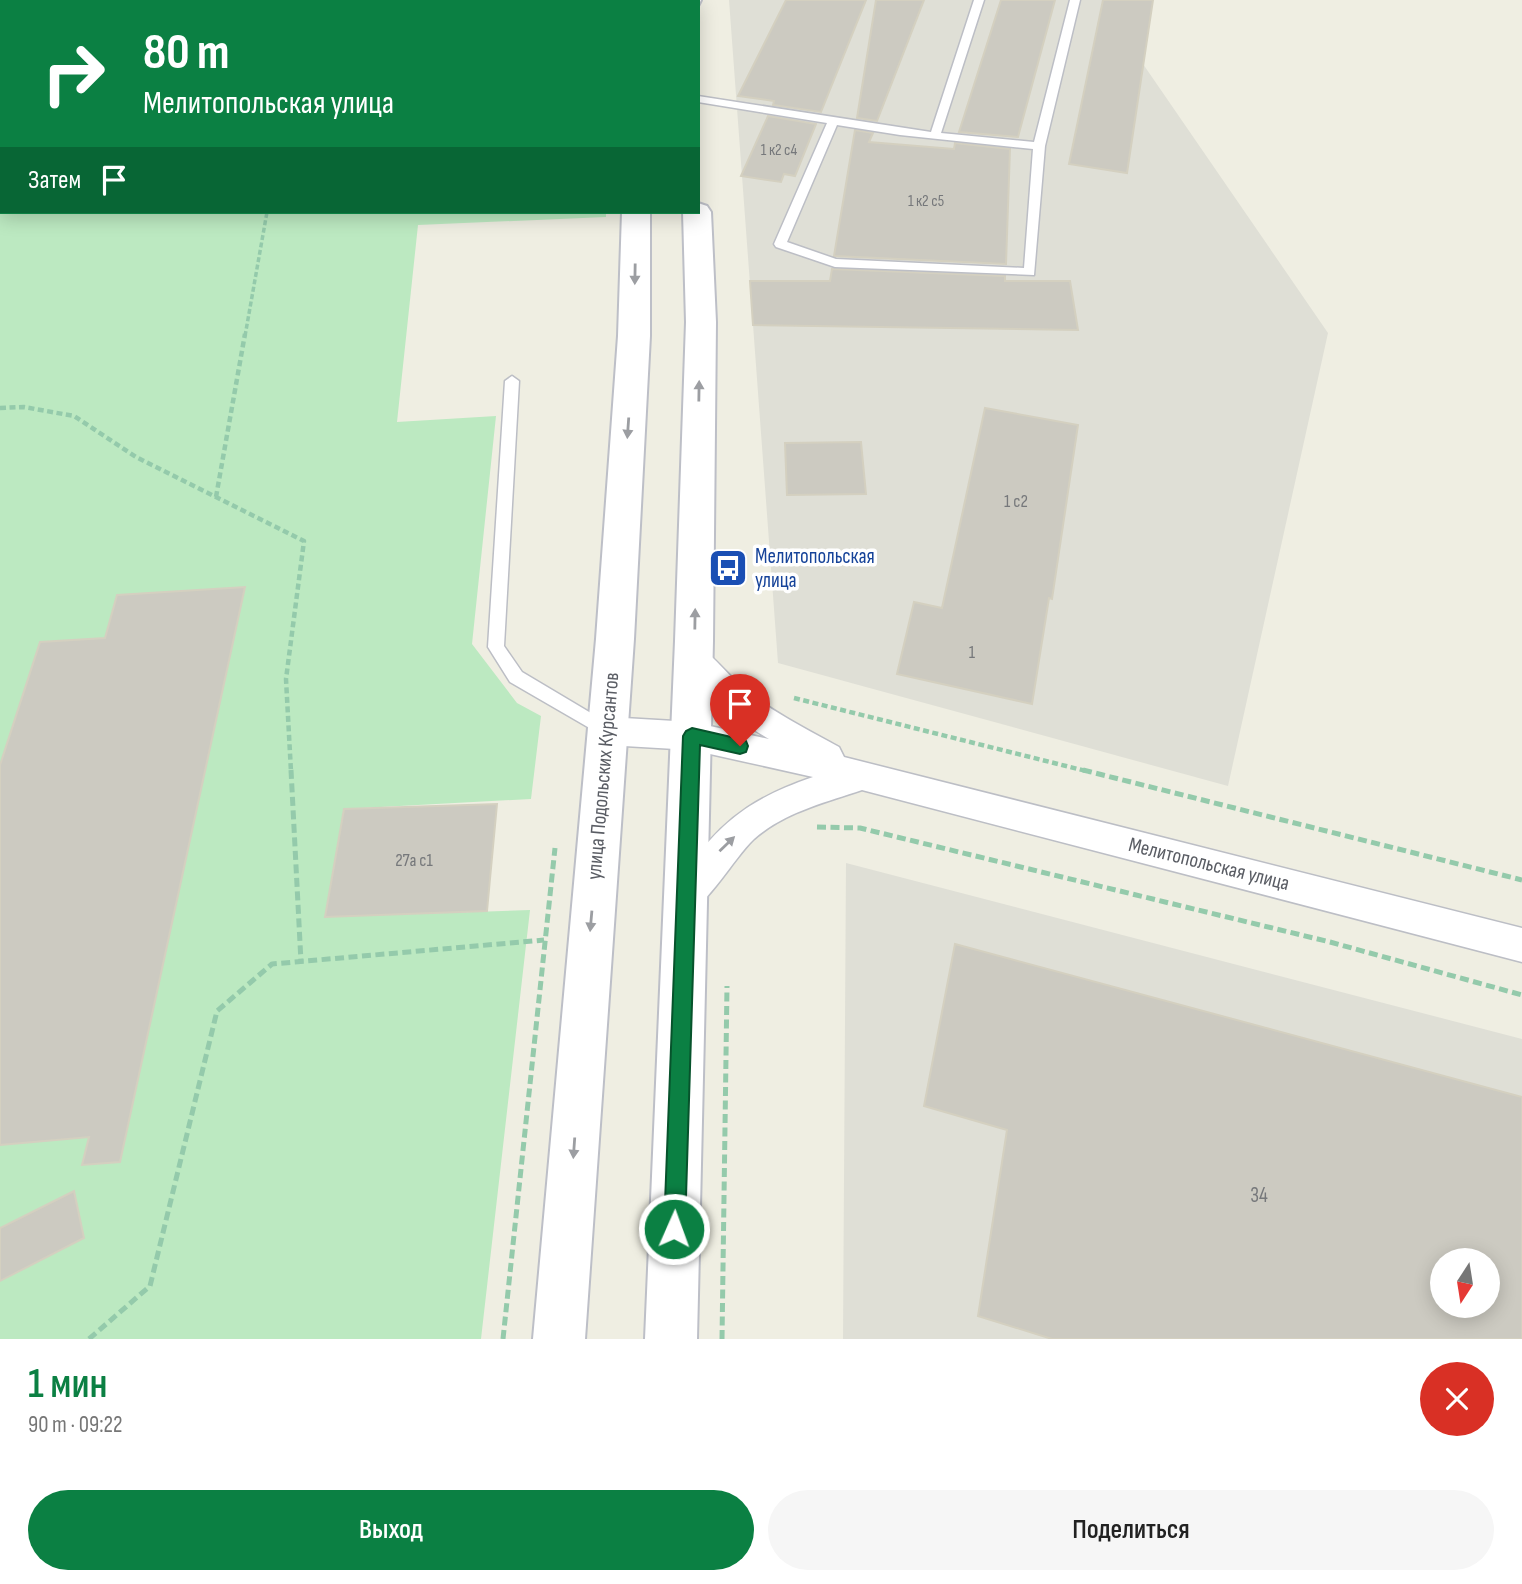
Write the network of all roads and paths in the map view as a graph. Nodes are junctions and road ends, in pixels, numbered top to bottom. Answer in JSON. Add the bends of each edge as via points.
{"nodes":[{"id":1,"x":979,"y":0,"type":"edge"},
{"id":2,"x":1075,"y":0,"type":"edge"},
{"id":3,"x":700,"y":99,"type":"edge"},
{"id":4,"x":833,"y":121,"type":"junction"},
{"id":5,"x":935,"y":135,"type":"junction"},
{"id":6,"x":1040,"y":146,"type":"junction"},
{"id":7,"x":267,"y":214,"type":"edge"},
{"id":8,"x":636,"y":214,"type":"edge"},
{"id":9,"x":697,"y":214,"type":"edge"},
{"id":10,"x":512,"y":381,"type":"dead end"},
{"id":11,"x":0,"y":408,"type":"edge"},
{"id":12,"x":216,"y":497,"type":"junction"},
{"id":13,"x":694,"y":657,"type":"junction"},
{"id":14,"x":803,"y":700,"type":"dead end"},
{"id":15,"x":607,"y":731,"type":"junction"},
{"id":16,"x":692,"y":736,"type":"junction"},
{"id":17,"x":862,"y":776,"type":"junction"},
{"id":18,"x":812,"y":827,"type":"dead end"},
{"id":19,"x":1522,"y":880,"type":"edge"},
{"id":20,"x":685,"y":898,"type":"junction"},
{"id":21,"x":1522,"y":945,"type":"edge"},
{"id":22,"x":301,"y":962,"type":"junction"},
{"id":23,"x":727,"y":981,"type":"dead end"},
{"id":24,"x":1522,"y":995,"type":"edge"},
{"id":25,"x":89,"y":1339,"type":"edge"},
{"id":26,"x":503,"y":1339,"type":"edge"},
{"id":27,"x":559,"y":1339,"type":"edge"},
{"id":28,"x":671,"y":1339,"type":"edge"},
{"id":29,"x":722,"y":1339,"type":"edge"}],
"edges":[{"from":1,"to":5,"type":"lane"},
{"from":2,"to":6,"type":"lane"},
{"from":3,"to":4,"type":"lane"},
{"from":4,"to":5,"type":"lane"},
{"from":4,"to":6,"type":"lane","via":[[780,244],[835,264],[1030,272]]},
{"from":5,"to":6,"type":"lane"},
{"from":7,"to":12,"type":"path"},
{"from":8,"to":15,"type":"main road","name":"улица Подольских Курсантов","one_way":true,"via":[[634,336]]},
{"from":13,"to":9,"type":"main road","one_way":true,"via":[[701,322]]},
{"from":10,"to":15,"type":"lane","via":[[496,648],[516,677]]},
{"from":11,"to":12,"type":"path","via":[[24,407],[74,416],[136,457]]},
{"from":12,"to":22,"type":"path","via":[[304,541],[286,679]]},
{"from":13,"to":16,"type":"main road"},
{"from":13,"to":17,"type":"street","via":[[704,674],[733,698]]},
{"from":14,"to":19,"type":"path"},
{"from":15,"to":16,"type":"street","name":"Мелитопольская улица"},
{"from":15,"to":27,"type":"main road","name":"улица Подольских Курсантов","one_way":true},
{"from":16,"to":17,"type":"street","name":"Мелитопольская улица"},
{"from":16,"to":20,"type":"main road"},
{"from":20,"to":17,"type":"street","one_way":true,"via":[[718,854],[754,820]]},
{"from":17,"to":21,"type":"street","name":"Мелитопольская улица"},
{"from":18,"to":24,"type":"path","via":[[860,828],[1330,942]]},
{"from":20,"to":28,"type":"main road"},
{"from":22,"to":25,"type":"path","via":[[272,964],[217,1011],[150,1286]]},
{"from":22,"to":26,"type":"path","via":[[544,940]]},
{"from":23,"to":29,"type":"path"}]}
